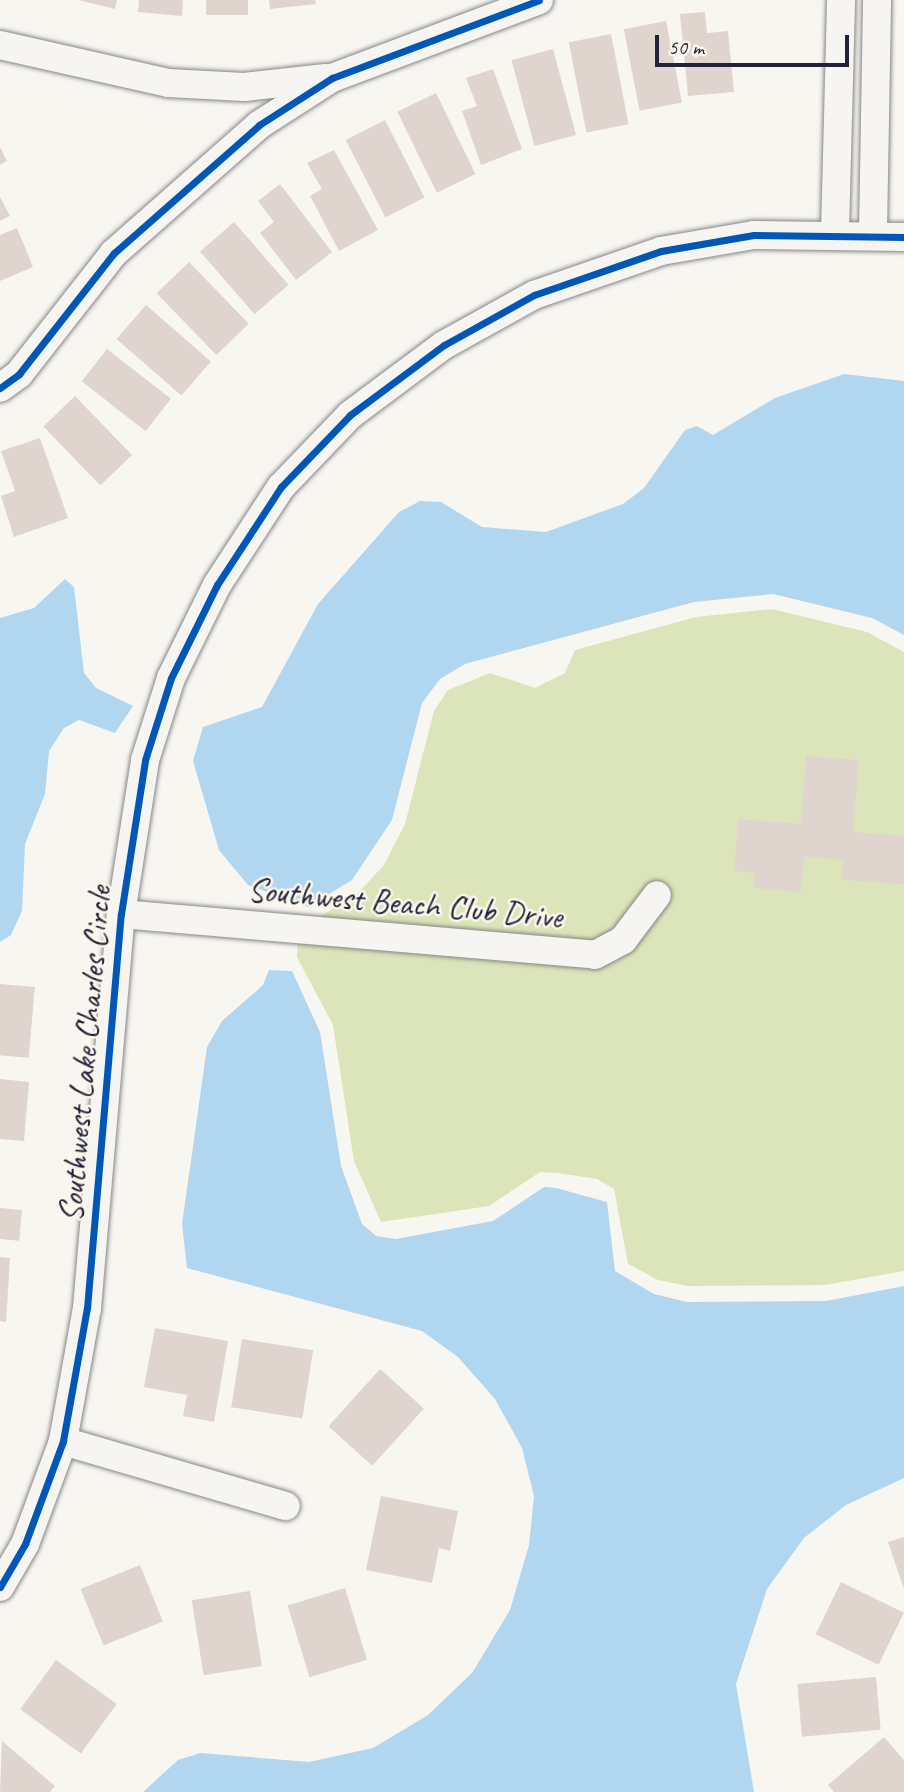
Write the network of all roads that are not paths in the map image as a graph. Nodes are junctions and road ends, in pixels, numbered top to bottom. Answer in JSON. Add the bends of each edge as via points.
{"nodes":[{"id":1,"x":539,"y":0,"type":"edge"},
{"id":2,"x":841,"y":0,"type":"edge"},
{"id":3,"x":877,"y":0,"type":"edge"},
{"id":4,"x":0,"y":45,"type":"edge"},
{"id":5,"x":332,"y":78,"type":"junction"},
{"id":6,"x":835,"y":232,"type":"junction"},
{"id":7,"x":873,"y":233,"type":"junction"},
{"id":8,"x":904,"y":237,"type":"edge"},
{"id":9,"x":0,"y":388,"type":"edge"},
{"id":10,"x":657,"y":895,"type":"dead end"},
{"id":11,"x":121,"y":914,"type":"junction"},
{"id":12,"x":63,"y":1441,"type":"junction"},
{"id":13,"x":286,"y":1506,"type":"dead end"},
{"id":14,"x":0,"y":1587,"type":"edge"}],
"edges":[{"from":1,"to":5,"type":"street"},
{"from":2,"to":6,"type":"street"},
{"from":3,"to":7,"type":"street"},
{"from":4,"to":5,"type":"street","via":[[169,83],[244,86]]},
{"from":5,"to":9,"type":"street","via":[[259,125],[114,253],[19,374]]},
{"from":6,"to":7,"type":"street","name":"Southwest Lake Charles Circle"},
{"from":6,"to":11,"type":"street","name":"Southwest Lake Charles Circle","via":[[754,235],[661,251],[534,295],[444,345],[350,415],[281,487],[217,584],[171,678],[145,760]]},
{"from":7,"to":8,"type":"street","name":"Southwest Lake Charles Circle"},
{"from":10,"to":11,"type":"street","name":"Southwest Beach Club Drive","via":[[623,940],[595,955]]},
{"from":11,"to":12,"type":"street","name":"Southwest Lake Charles Circle","via":[[87,1308]]},
{"from":12,"to":13,"type":"street"},
{"from":12,"to":14,"type":"street","name":"Southwest Lake Charles Circle","via":[[25,1544]]}]}
